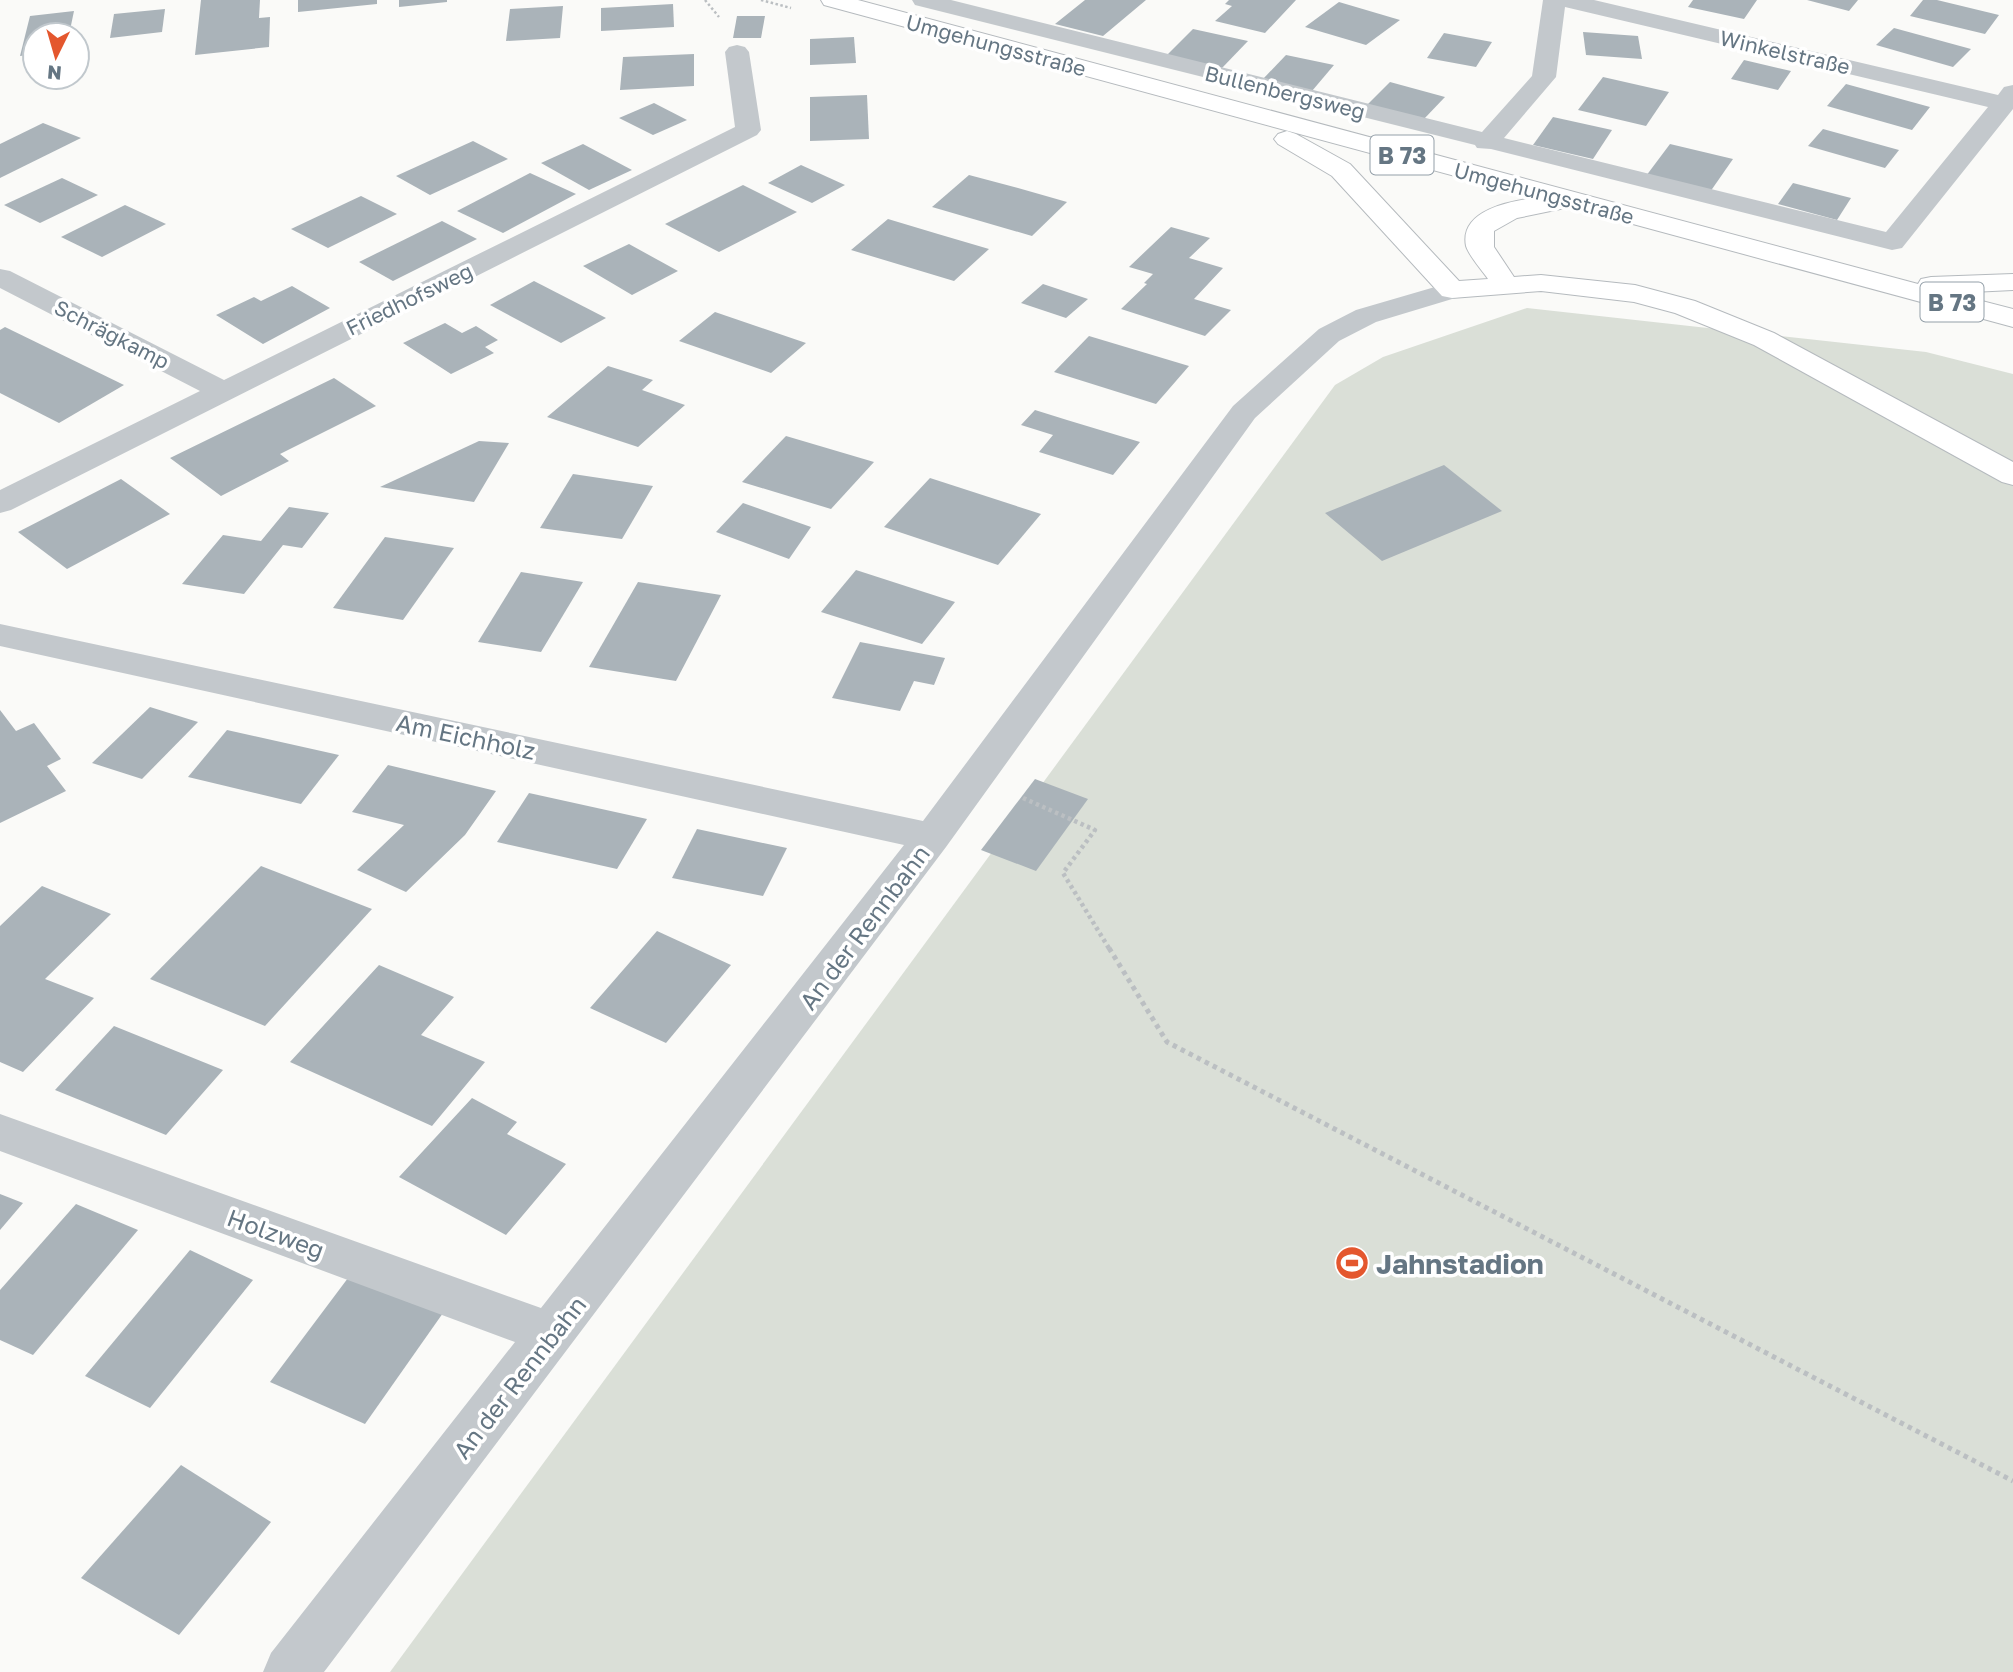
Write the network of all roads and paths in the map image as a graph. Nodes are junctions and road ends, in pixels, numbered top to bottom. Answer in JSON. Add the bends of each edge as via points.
{"nodes":[{"id":1,"x":832,"y":0,"type":"edge"},
{"id":2,"x":923,"y":0,"type":"edge"},
{"id":3,"x":1554,"y":0,"type":"edge"},
{"id":4,"x":1564,"y":0,"type":"edge"},
{"id":5,"x":737,"y":52,"type":"dead end"},
{"id":6,"x":2009,"y":98,"type":"edge"},
{"id":7,"x":1232,"y":110,"type":"junction"},
{"id":8,"x":1486,"y":143,"type":"junction"},
{"id":9,"x":1572,"y":201,"type":"junction"},
{"id":10,"x":0,"y":277,"type":"edge"},
{"id":11,"x":2013,"y":282,"type":"edge"},
{"id":12,"x":1506,"y":285,"type":"junction"},
{"id":13,"x":1890,"y":286,"type":"junction"},
{"id":14,"x":1452,"y":290,"type":"junction"},
{"id":15,"x":2013,"y":318,"type":"edge"},
{"id":16,"x":223,"y":391,"type":"junction"},
{"id":17,"x":2013,"y":475,"type":"edge"},
{"id":18,"x":0,"y":503,"type":"edge"},
{"id":19,"x":0,"y":635,"type":"edge"},
{"id":20,"x":1031,"y":801,"type":"dead end"},
{"id":21,"x":932,"y":838,"type":"junction"},
{"id":22,"x":0,"y":1132,"type":"edge"},
{"id":23,"x":552,"y":1334,"type":"junction"},
{"id":24,"x":2013,"y":1481,"type":"edge"},
{"id":25,"x":290,"y":1672,"type":"edge"}],
"edges":[{"from":1,"to":7,"type":"main road","name":"Umgehungsstraße","number":"B 73"},
{"from":2,"to":8,"type":"street","name":"Bullenbergsweg"},
{"from":3,"to":8,"type":"street","via":[[1544,77]]},
{"from":4,"to":6,"type":"street","name":"Winkelstraße"},
{"from":5,"to":16,"type":"street","name":"Friedhofsweg","via":[[748,130]]},
{"from":6,"to":8,"type":"street","name":"Bullenbergsweg","via":[[1892,242]]},
{"from":7,"to":9,"type":"main road","name":"Umgehungsstraße","number":"B 73"},
{"from":7,"to":14,"type":"main road","via":[[1341,170]]},
{"from":9,"to":12,"type":"main road","via":[[1511,210],[1481,228],[1480,247]]},
{"from":9,"to":13,"type":"main road","name":"Umgehungsstraße","number":"B 73"},
{"from":10,"to":16,"type":"street","name":"Schrägkamp"},
{"from":11,"to":13,"type":"main road"},
{"from":12,"to":14,"type":"main road","name":"An der Rennbahn"},
{"from":12,"to":17,"type":"main road","name":"An der Rennbahn","via":[[1593,287],[1685,307],[1764,339]]},
{"from":13,"to":15,"type":"main road","name":"Umgehungsstraße","number":"B 73"},
{"from":14,"to":21,"type":"street","name":"An der Rennbahn","via":[[1376,312],[1329,335],[1244,412]]},
{"from":16,"to":18,"type":"street","name":"Friedhofsweg"},
{"from":19,"to":21,"type":"street","name":"Am Eichholz"},
{"from":20,"to":24,"type":"path","via":[[1095,830],[1063,873],[1167,1042]]},
{"from":21,"to":23,"type":"street","name":"An der Rennbahn"},
{"from":22,"to":23,"type":"street","name":"Holzweg"},
{"from":23,"to":25,"type":"street","name":"An der Rennbahn"}]}
